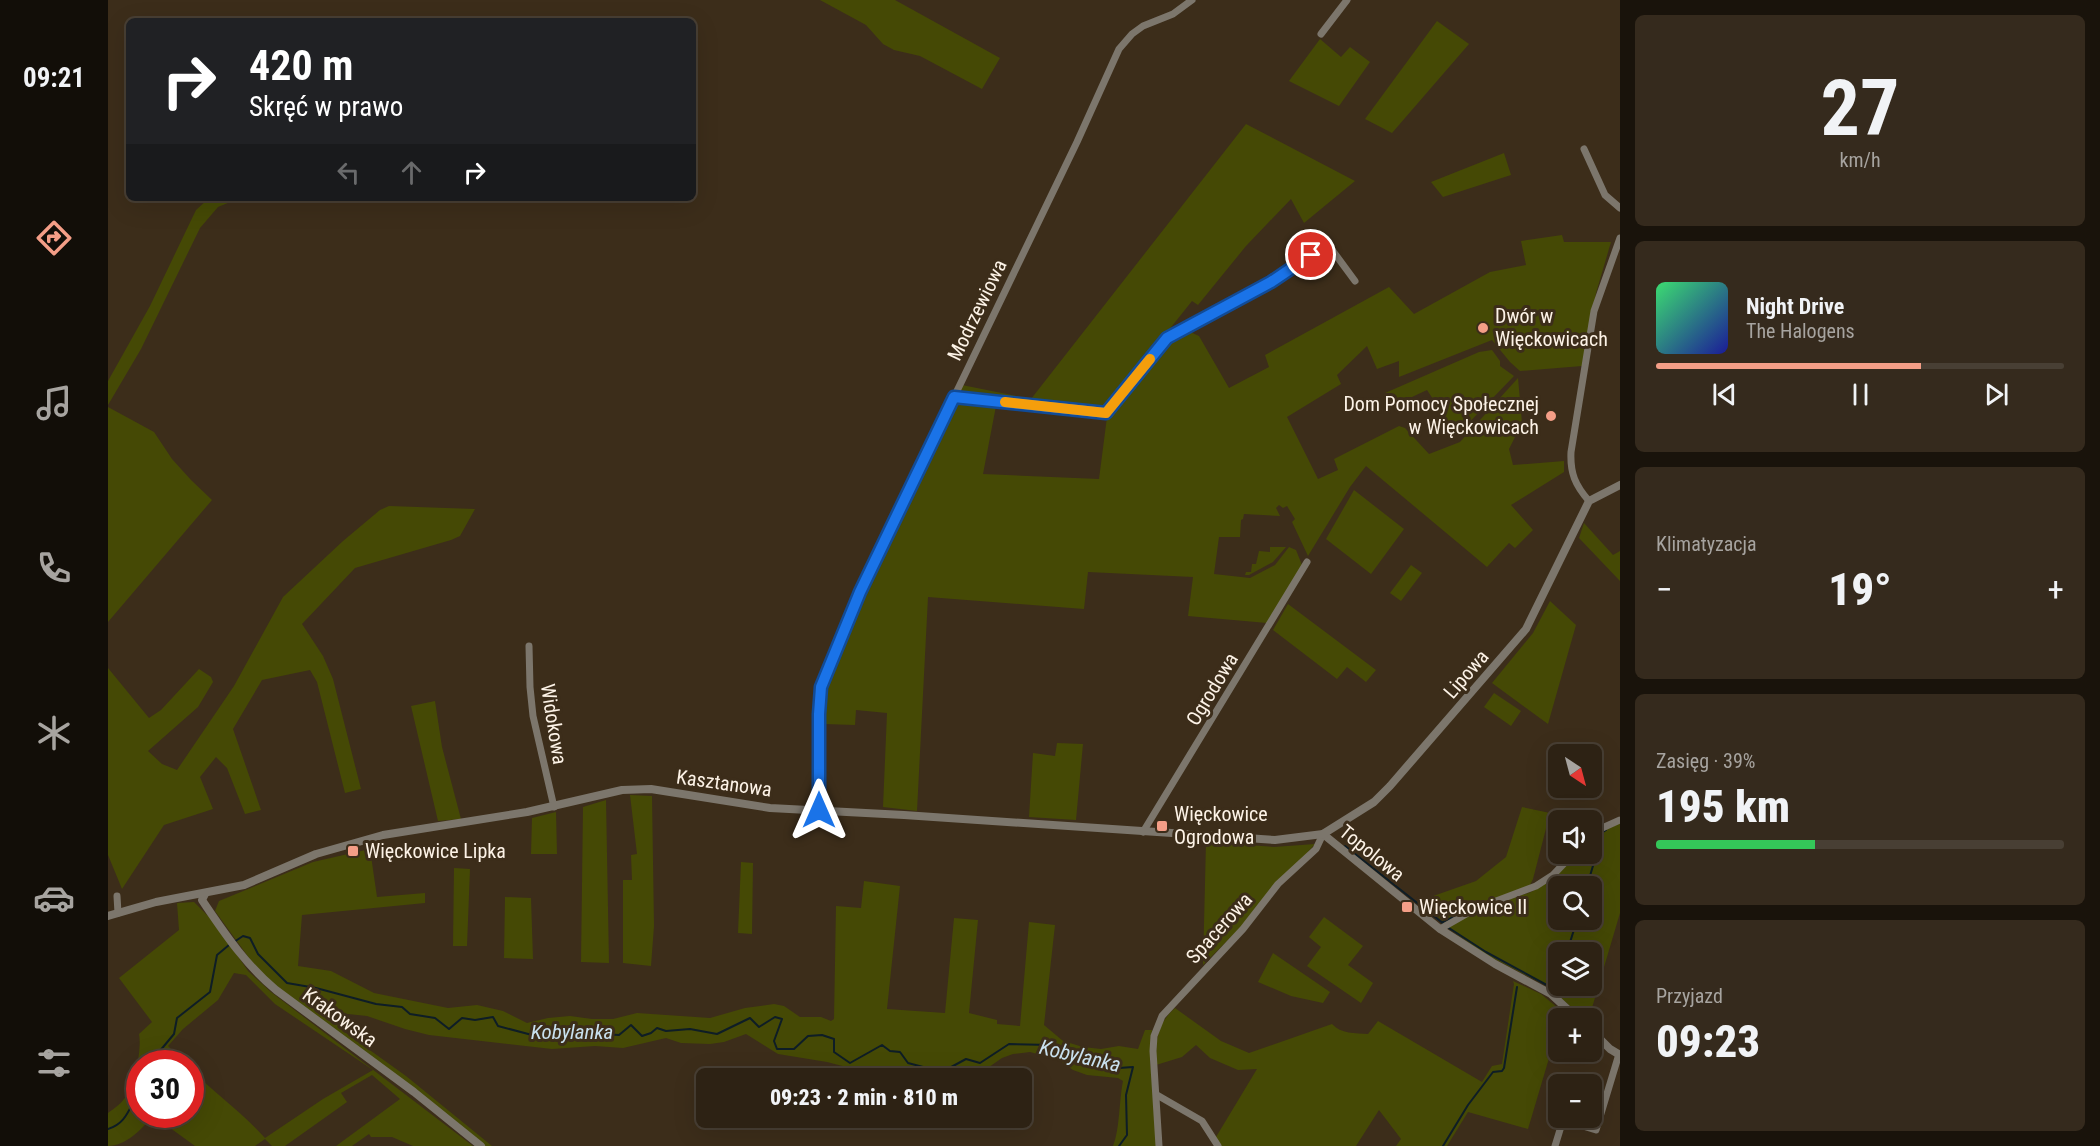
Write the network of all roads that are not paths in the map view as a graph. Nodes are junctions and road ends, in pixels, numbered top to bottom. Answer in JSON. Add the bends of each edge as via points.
{"nodes":[{"id":1,"x":1192,"y":0,"type":"edge"},
{"id":2,"x":1347,"y":0,"type":"edge"},
{"id":3,"x":1321,"y":34,"type":"dead end"},
{"id":4,"x":1584,"y":149,"type":"dead end"},
{"id":5,"x":1620,"y":208,"type":"edge"},
{"id":6,"x":1620,"y":238,"type":"edge"},
{"id":7,"x":1355,"y":280,"type":"dead end"},
{"id":8,"x":954,"y":397,"type":"junction"},
{"id":9,"x":1620,"y":485,"type":"edge"},
{"id":10,"x":1589,"y":501,"type":"junction"},
{"id":11,"x":1307,"y":562,"type":"dead end"},
{"id":12,"x":530,"y":646,"type":"dead end"},
{"id":13,"x":554,"y":807,"type":"junction"},
{"id":14,"x":819,"y":810,"type":"junction"},
{"id":15,"x":1620,"y":820,"type":"edge"},
{"id":16,"x":1602,"y":828,"type":"edge"},
{"id":17,"x":1143,"y":832,"type":"junction"},
{"id":18,"x":1323,"y":834,"type":"junction"},
{"id":19,"x":1562,"y":864,"type":"edge"},
{"id":20,"x":205,"y":894,"type":"junction"},
{"id":21,"x":117,"y":896,"type":"dead end"},
{"id":22,"x":118,"y":913,"type":"junction"},
{"id":23,"x":108,"y":916,"type":"edge"},
{"id":24,"x":1440,"y":929,"type":"junction"},
{"id":25,"x":1566,"y":1008,"type":"edge"},
{"id":26,"x":1602,"y":1041,"type":"edge"},
{"id":27,"x":1619,"y":1054,"type":"edge"},
{"id":28,"x":1157,"y":1095,"type":"junction"},
{"id":29,"x":481,"y":1146,"type":"edge"},
{"id":30,"x":1160,"y":1146,"type":"edge"},
{"id":31,"x":1218,"y":1146,"type":"edge"},
{"id":32,"x":1556,"y":1146,"type":"edge"}],
"edges":[{"from":1,"to":8,"type":"street","name":"Modrzewiowa","via":[[1173,14],[1143,26],[1119,49]]},
{"from":2,"to":3,"type":"street"},
{"from":4,"to":5,"type":"street","via":[[1605,195]]},
{"from":6,"to":10,"type":"street","via":[[1594,311],[1571,452],[1573,479]]},
{"from":7,"to":8,"type":"street","via":[[1327,243],[1271,282],[1167,338],[1106,413]]},
{"from":8,"to":14,"type":"street","name":"Modrzewiowa","via":[[855,602],[821,687]]},
{"from":9,"to":10,"type":"street"},
{"from":10,"to":18,"type":"street","name":"Lipowa","via":[[1526,629],[1390,786],[1374,802]]},
{"from":11,"to":17,"type":"street","name":"Ogrodowa"},
{"from":12,"to":13,"type":"street","name":"Widokowa","via":[[534,716]]},
{"from":13,"to":14,"type":"street","name":"Kasztanowa","via":[[632,789],[651,789],[770,808]]},
{"from":13,"to":20,"type":"street","name":"Kasztanowa","via":[[370,838],[316,854],[244,885]]},
{"from":14,"to":17,"type":"street","name":"Kasztanowa"},
{"from":15,"to":16,"type":"street"},
{"from":17,"to":18,"type":"street","name":"Kasztanowa","via":[[1275,840]]},
{"from":18,"to":24,"type":"street","name":"Topolowa"},
{"from":18,"to":28,"type":"street","name":"Spacerowa","via":[[1316,849],[1278,884],[1243,929],[1162,1016],[1153,1051]]},
{"from":19,"to":24,"type":"street","via":[[1543,882],[1475,909]]},
{"from":20,"to":22,"type":"street","name":"Kasztanowa"},
{"from":20,"to":29,"type":"street","name":"Krakowska","via":[[202,900],[237,951],[276,990]]},
{"from":21,"to":22,"type":"street"},
{"from":22,"to":23,"type":"street","name":"Kasztanowa"},
{"from":24,"to":25,"type":"street","name":"Topolowa","via":[[1551,994]]},
{"from":26,"to":27,"type":"street"},
{"from":27,"to":32,"type":"street","via":[[1596,1130],[1563,1120]]},
{"from":28,"to":30,"type":"street","name":"Spacerowa"},
{"from":28,"to":31,"type":"street","via":[[1202,1121]]}]}
